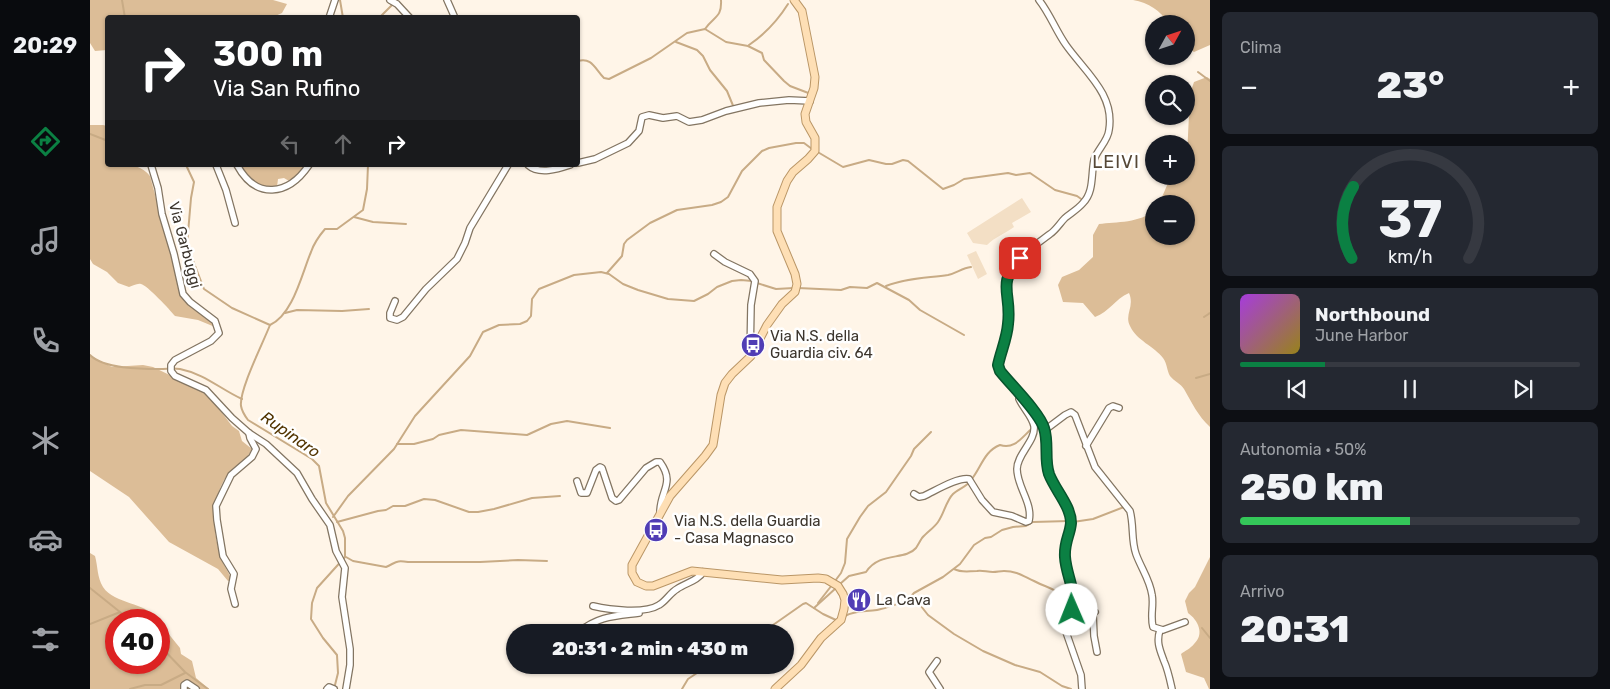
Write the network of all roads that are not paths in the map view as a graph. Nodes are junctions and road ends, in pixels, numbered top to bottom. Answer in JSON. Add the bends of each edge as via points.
{"nodes":[{"id":1,"x":335,"y":0,"type":"edge"},
{"id":2,"x":390,"y":0,"type":"edge"},
{"id":3,"x":447,"y":0,"type":"edge"},
{"id":4,"x":794,"y":0,"type":"edge"},
{"id":5,"x":1039,"y":0,"type":"edge"},
{"id":6,"x":329,"y":15,"type":"edge"},
{"id":7,"x":407,"y":15,"type":"edge"},
{"id":8,"x":453,"y":15,"type":"edge"},
{"id":9,"x":810,"y":101,"type":"junction"},
{"id":10,"x":580,"y":163,"type":"edge"},
{"id":11,"x":152,"y":167,"type":"edge"},
{"id":12,"x":217,"y":167,"type":"edge"},
{"id":13,"x":238,"y":167,"type":"edge"},
{"id":14,"x":307,"y":167,"type":"edge"},
{"id":15,"x":507,"y":167,"type":"edge"},
{"id":16,"x":530,"y":167,"type":"edge"},
{"id":17,"x":563,"y":167,"type":"edge"},
{"id":18,"x":235,"y":224,"type":"dead end"},
{"id":19,"x":714,"y":254,"type":"dead end"},
{"id":20,"x":395,"y":301,"type":"dead end"},
{"id":21,"x":750,"y":357,"type":"junction"},
{"id":22,"x":1021,"y":396,"type":"junction"},
{"id":23,"x":1119,"y":408,"type":"dead end"},
{"id":24,"x":1045,"y":430,"type":"junction"},
{"id":25,"x":249,"y":433,"type":"junction"},
{"id":26,"x":1086,"y":446,"type":"junction"},
{"id":27,"x":577,"y":481,"type":"dead end"},
{"id":28,"x":914,"y":494,"type":"dead end"},
{"id":29,"x":660,"y":514,"type":"junction"},
{"id":30,"x":703,"y":572,"type":"junction"},
{"id":31,"x":1073,"y":603,"type":"junction"},
{"id":32,"x":235,"y":604,"type":"dead end"},
{"id":33,"x":659,"y":605,"type":"junction"},
{"id":34,"x":594,"y":606,"type":"dead end"},
{"id":35,"x":1184,"y":622,"type":"dead end"},
{"id":36,"x":591,"y":624,"type":"edge"},
{"id":37,"x":1160,"y":630,"type":"dead end"},
{"id":38,"x":1097,"y":652,"type":"dead end"},
{"id":39,"x":937,"y":661,"type":"dead end"},
{"id":40,"x":184,"y":689,"type":"edge"},
{"id":41,"x":196,"y":689,"type":"edge"},
{"id":42,"x":346,"y":689,"type":"edge"},
{"id":43,"x":775,"y":689,"type":"edge"},
{"id":44,"x":940,"y":689,"type":"edge"},
{"id":45,"x":1082,"y":689,"type":"edge"},
{"id":46,"x":1172,"y":689,"type":"edge"}],
"edges":[{"from":1,"to":6,"type":"street"},
{"from":2,"to":7,"type":"street"},
{"from":3,"to":8,"type":"street"},
{"from":4,"to":9,"type":"main road","via":[[802,10],[815,77]]},
{"from":5,"to":22,"type":"street","via":[[1066,45],[1095,79],[1105,98],[1110,120],[1109,132],[1094,159],[1087,199],[1020,258],[1005,283],[1009,322],[998,365]]},
{"from":9,"to":10,"type":"street","via":[[760,103],[689,122],[677,116],[642,116],[639,131],[628,143]]},
{"from":9,"to":21,"type":"main road","via":[[805,114],[815,138],[815,151],[786,181],[777,207],[776,231],[797,284],[795,292],[767,325]]},
{"from":11,"to":25,"type":"street","name":"Via Garbuggi","via":[[183,294],[215,321],[220,333],[175,360],[171,371],[184,381],[206,390]]},
{"from":12,"to":18,"type":"street"},
{"from":13,"to":14,"type":"street","via":[[249,182],[268,191],[295,182]]},
{"from":15,"to":20,"type":"street","via":[[470,228],[457,259],[397,320],[390,318]]},
{"from":16,"to":17,"type":"street","via":[[552,170]]},
{"from":19,"to":21,"type":"street","via":[[750,274],[755,281]]},
{"from":21,"to":29,"type":"main road","via":[[732,374],[722,390],[713,444],[670,496]]},
{"from":22,"to":24,"type":"street"},
{"from":22,"to":28,"type":"street","via":[[1019,399],[1034,429],[1017,468],[1030,512],[1029,521],[993,512],[966,478],[924,496]]},
{"from":23,"to":26,"type":"street","via":[[1113,406],[1105,413]]},
{"from":24,"to":26,"type":"street","via":[[1071,412]]},
{"from":24,"to":31,"type":"street","via":[[1050,475],[1070,519],[1065,559]]},
{"from":25,"to":32,"type":"street","via":[[256,449],[231,475],[216,506],[223,556],[234,574],[231,589]]},
{"from":25,"to":42,"type":"street","name":"Via Garbuggi","via":[[298,473],[330,525],[336,551],[345,568],[342,597],[350,649]]},
{"from":26,"to":35,"type":"street","via":[[1095,467],[1130,511],[1136,555],[1152,595],[1153,627],[1163,630]]},
{"from":27,"to":29,"type":"street","via":[[581,493],[587,493],[596,470],[602,468],[612,498],[616,501],[646,468],[660,462],[668,478]]},
{"from":29,"to":30,"type":"main road","via":[[632,565],[636,582],[653,586],[692,571]]},
{"from":30,"to":33,"type":"street"},
{"from":30,"to":43,"type":"main road","via":[[782,580],[818,578],[834,583],[841,590],[845,600],[841,620]]},
{"from":31,"to":38,"type":"street","via":[[1085,614],[1090,616],[1094,612]]},
{"from":31,"to":45,"type":"street","via":[[1066,632],[1081,675]]},
{"from":33,"to":34,"type":"street","via":[[614,610]]},
{"from":33,"to":36,"type":"street","via":[[650,611],[609,616]]},
{"from":37,"to":46,"type":"street","via":[[1157,638],[1159,651]]},
{"from":39,"to":44,"type":"street","via":[[929,672]]},
{"from":40,"to":41,"type":"street","via":[[187,683]]}]}
